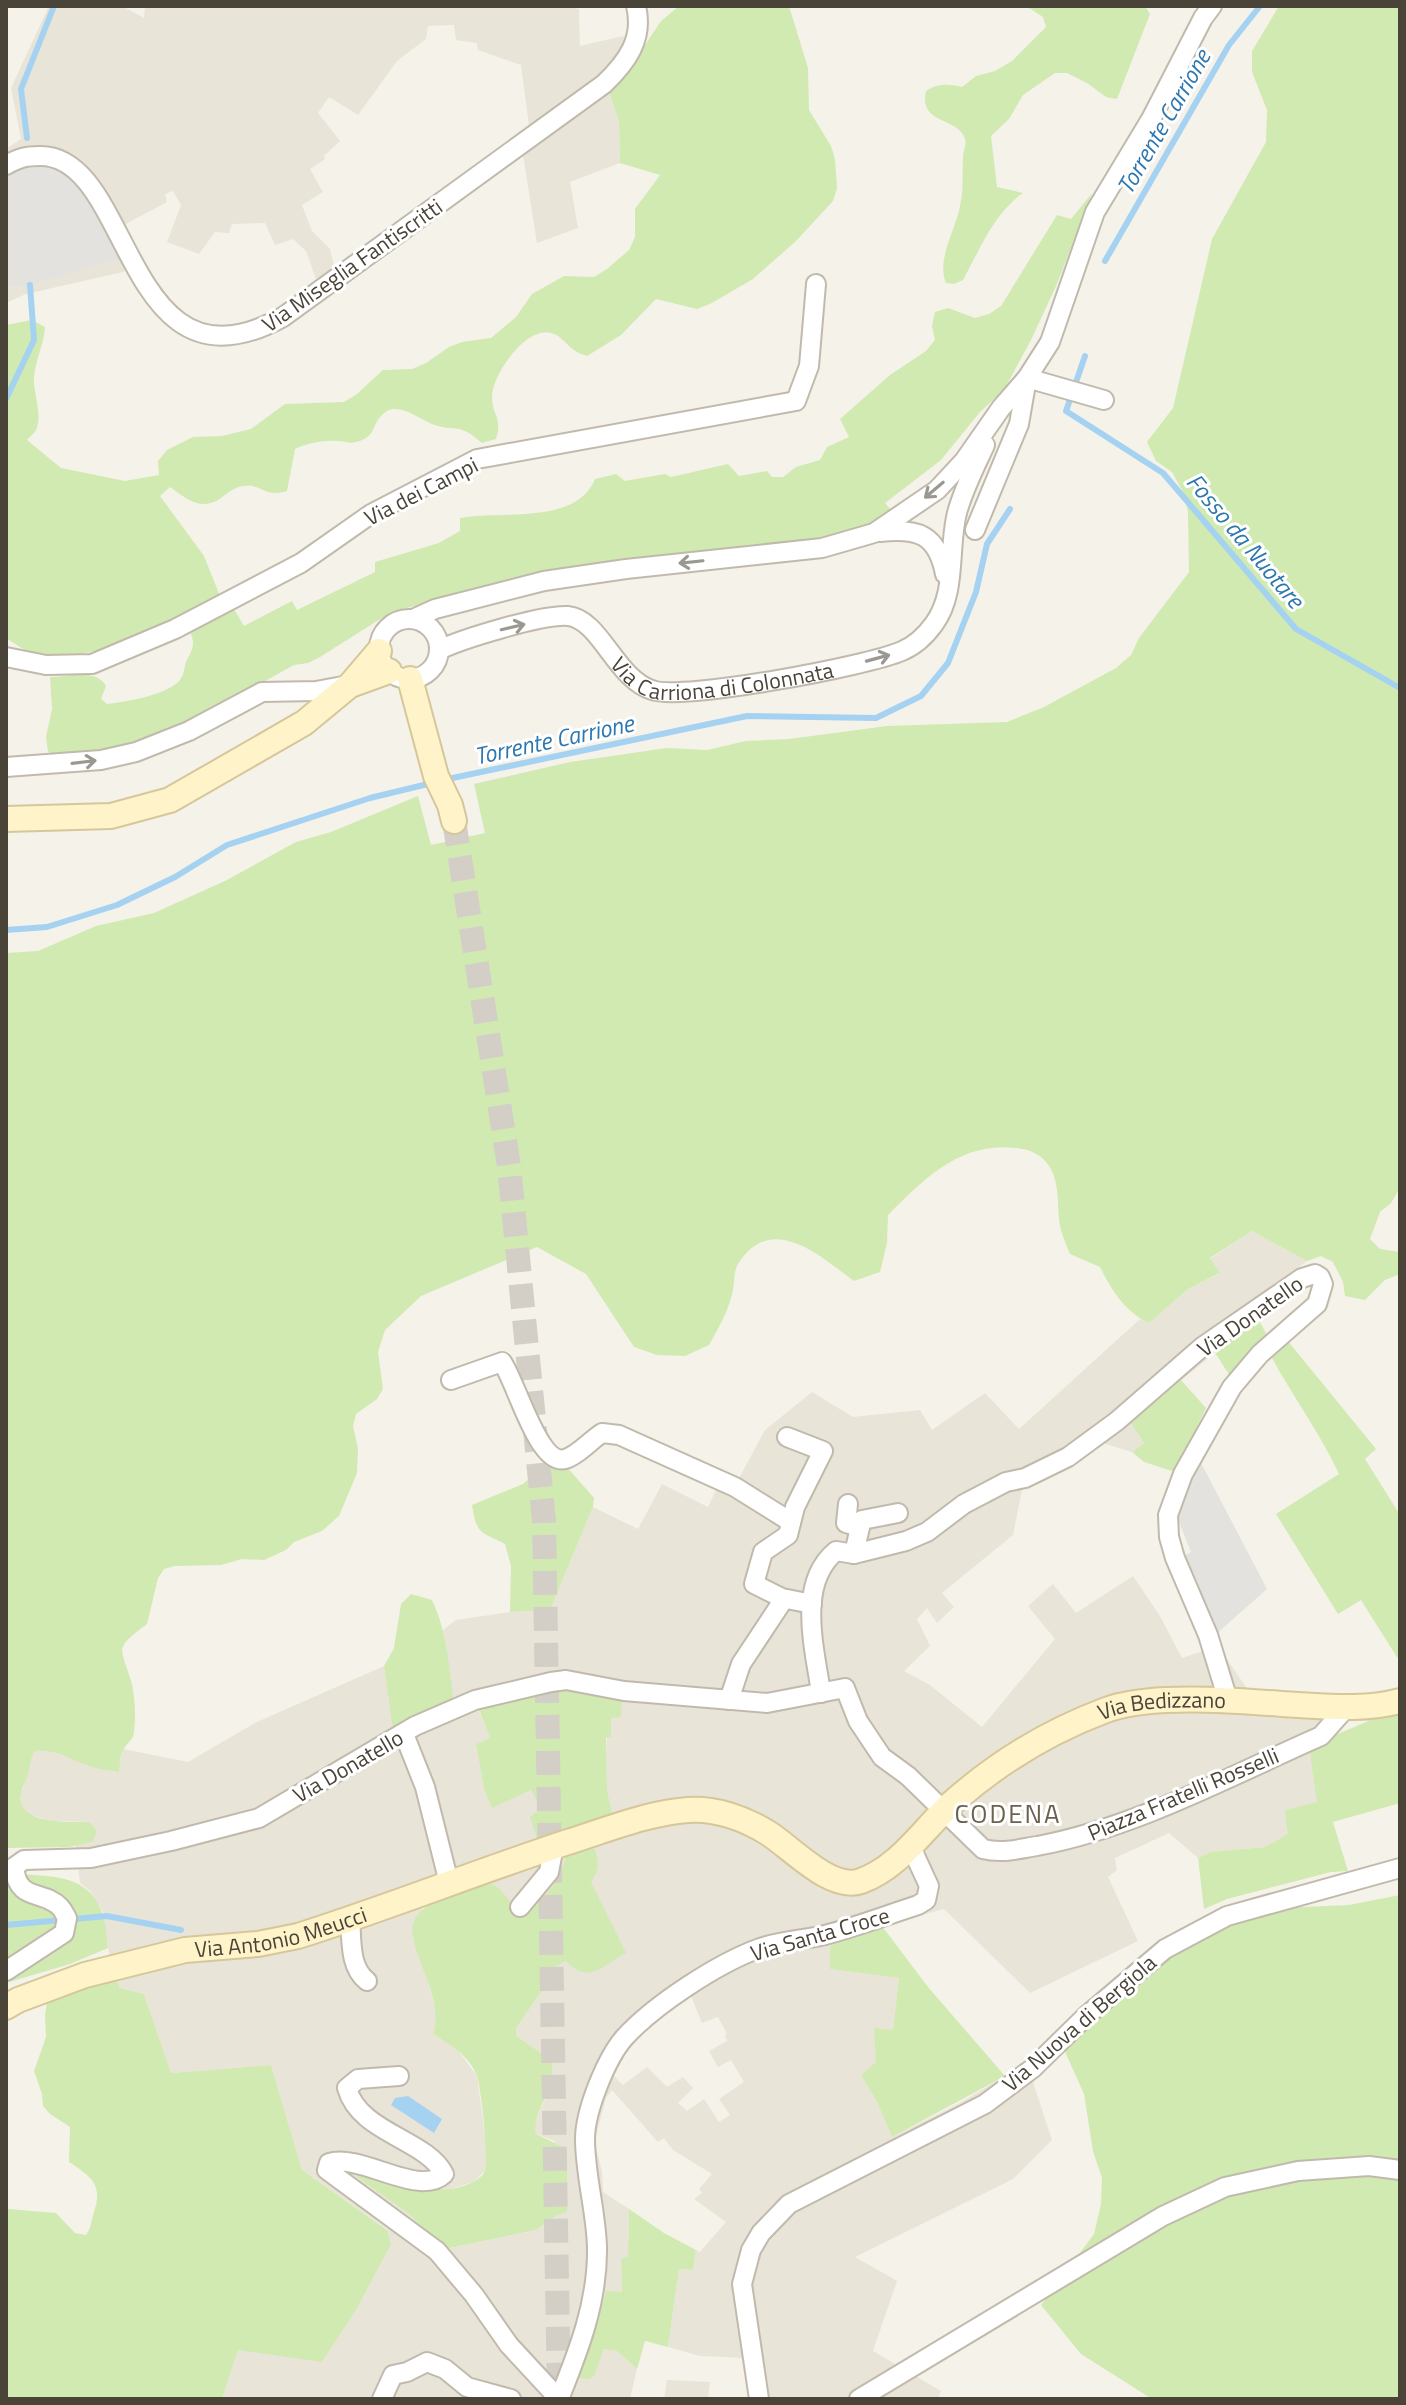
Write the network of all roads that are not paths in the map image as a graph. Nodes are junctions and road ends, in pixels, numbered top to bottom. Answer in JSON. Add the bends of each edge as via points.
{"nodes":[{"id":1,"x":636,"y":6,"type":"edge"},
{"id":2,"x":1212,"y":6,"type":"edge"},
{"id":3,"x":6,"y":165,"type":"edge"},
{"id":4,"x":816,"y":284,"type":"dead end"},
{"id":5,"x":1027,"y":378,"type":"junction"},
{"id":6,"x":1104,"y":400,"type":"dead end"},
{"id":7,"x":1001,"y":408,"type":"junction"},
{"id":8,"x":975,"y":530,"type":"dead end"},
{"id":9,"x":874,"y":533,"type":"junction"},
{"id":10,"x":948,"y":588,"type":"junction"},
{"id":11,"x":413,"y":619,"type":"junction"},
{"id":12,"x":439,"y":650,"type":"junction"},
{"id":13,"x":6,"y":657,"type":"edge"},
{"id":14,"x":401,"y":669,"type":"junction"},
{"id":15,"x":350,"y":685,"type":"junction"},
{"id":16,"x":6,"y":767,"type":"edge"},
{"id":17,"x":452,"y":813,"type":"tunnel mouth"},
{"id":18,"x":6,"y":819,"type":"edge"},
{"id":19,"x":451,"y":1380,"type":"dead end"},
{"id":20,"x":787,"y":1437,"type":"dead end"},
{"id":21,"x":848,"y":1504,"type":"dead end"},
{"id":22,"x":898,"y":1513,"type":"dead end"},
{"id":23,"x":791,"y":1522,"type":"junction"},
{"id":24,"x":860,"y":1527,"type":"junction"},
{"id":25,"x":854,"y":1554,"type":"junction"},
{"id":26,"x":784,"y":1599,"type":"junction"},
{"id":27,"x":812,"y":1604,"type":"junction"},
{"id":28,"x":845,"y":1688,"type":"joint"},
{"id":29,"x":821,"y":1693,"type":"junction"},
{"id":30,"x":729,"y":1700,"type":"junction"},
{"id":31,"x":1228,"y":1700,"type":"junction"},
{"id":32,"x":1400,"y":1701,"type":"edge"},
{"id":33,"x":1345,"y":1709,"type":"junction"},
{"id":34,"x":404,"y":1734,"type":"junction"},
{"id":35,"x":947,"y":1808,"type":"junction"},
{"id":36,"x":554,"y":1846,"type":"junction"},
{"id":37,"x":911,"y":1847,"type":"junction"},
{"id":38,"x":1400,"y":1868,"type":"edge"},
{"id":39,"x":449,"y":1883,"type":"junction"},
{"id":40,"x":520,"y":1907,"type":"dead end"},
{"id":41,"x":350,"y":1920,"type":"junction"},
{"id":42,"x":6,"y":1971,"type":"edge"},
{"id":43,"x":367,"y":1981,"type":"dead end"},
{"id":44,"x":6,"y":2007,"type":"edge"},
{"id":45,"x":399,"y":2076,"type":"dead end"},
{"id":46,"x":1400,"y":2170,"type":"edge"},
{"id":47,"x":382,"y":2399,"type":"edge"},
{"id":48,"x":511,"y":2399,"type":"edge"},
{"id":49,"x":559,"y":2399,"type":"edge"},
{"id":50,"x":759,"y":2399,"type":"edge"},
{"id":51,"x":859,"y":2399,"type":"edge"}],
"edges":[{"from":1,"to":3,"type":"street","name":"Via Miseglia Fantiscritti","via":[[635,44],[604,84],[258,331],[204,333],[178,321],[158,303],[91,186],[63,159],[21,156]]},
{"from":2,"to":5,"type":"street","name":"Via Carriona di Colonnata","via":[[1095,212],[1050,342]]},
{"from":4,"to":13,"type":"street","name":"Via dei Campi","via":[[809,366],[796,401],[477,459],[371,514],[301,563],[175,629],[92,664],[46,665]]},
{"from":5,"to":6,"type":"street"},
{"from":5,"to":7,"type":"street","name":"Via Carriona di Colonnata"},
{"from":5,"to":8,"type":"street","via":[[1019,424]]},
{"from":7,"to":9,"type":"street","name":"Via Carriona di Colonnata","one_way":true,"via":[[937,490]]},
{"from":7,"to":10,"type":"street","name":"Via Carriona di Colonnata","via":[[957,514]]},
{"from":9,"to":10,"type":"street","name":"Via Carriona di Colonnata","via":[[903,530],[935,544]]},
{"from":9,"to":11,"type":"street","name":"Via Carriona di Colonnata","one_way":true,"via":[[822,548],[544,581]]},
{"from":12,"to":10,"type":"street","name":"Via Carriona di Colonnata","one_way":true,"via":[[472,637],[569,616],[584,622],[640,685],[692,693],[902,651],[936,622]]},
{"from":11,"to":12,"type":"street","via":[[429,626]]},
{"from":11,"to":14,"type":"street","name":"Via Carriona di Colonnata","via":[[388,627],[380,643]]},
{"from":12,"to":14,"type":"street","name":"Via Carriona di Colonnata","via":[[433,667]]},
{"from":14,"to":15,"type":"street","name":"Via Carriona di Colonnata"},
{"from":14,"to":17,"type":"street","via":[[451,772]]},
{"from":16,"to":15,"type":"street","one_way":true,"via":[[136,752],[262,692]]},
{"from":15,"to":18,"type":"street","name":"Via Carriona di Colonnata","via":[[304,723],[170,800],[111,816]]},
{"from":19,"to":23,"type":"street","via":[[502,1362],[550,1456],[568,1459],[602,1433],[619,1435],[735,1487]]},
{"from":20,"to":23,"type":"street","via":[[823,1451]]},
{"from":21,"to":24,"type":"street","via":[[846,1523]]},
{"from":22,"to":24,"type":"street","via":[[862,1520]]},
{"from":23,"to":26,"type":"street","via":[[788,1535],[763,1552],[754,1584]]},
{"from":24,"to":25,"type":"street"},
{"from":25,"to":27,"type":"street","via":[[836,1551],[824,1561]]},
{"from":25,"to":31,"type":"street","name":"Via Donatello","via":[[927,1532],[964,1504],[1068,1457],[1202,1347],[1315,1274],[1323,1284],[1317,1304],[1260,1354],[1232,1387],[1183,1474],[1168,1515],[1175,1558]]},
{"from":26,"to":27,"type":"street"},
{"from":26,"to":30,"type":"street","via":[[741,1664]]},
{"from":27,"to":29,"type":"street"},
{"from":28,"to":29,"type":"street","name":"Via Donatello"},
{"from":28,"to":35,"type":"street","name":"Piazza Fratelli Rosselli","via":[[858,1721],[882,1757]]},
{"from":29,"to":30,"type":"street","name":"Via Donatello","via":[[778,1703]]},
{"from":30,"to":34,"type":"street","name":"Via Donatello","via":[[566,1680],[475,1700]]},
{"from":31,"to":33,"type":"street","name":"Via Bedizzano"},
{"from":31,"to":35,"type":"street","name":"Via Bedizzano","via":[[1145,1701],[1110,1708],[1037,1742]]},
{"from":32,"to":33,"type":"street","name":"Via Bedizzano"},
{"from":33,"to":35,"type":"street","name":"Piazza Fratelli Rosselli","via":[[1321,1736],[1122,1824],[1072,1840],[998,1853],[983,1849]]},
{"from":34,"to":39,"type":"street","via":[[425,1787]]},
{"from":34,"to":42,"type":"street","name":"Via Donatello","via":[[259,1818],[91,1858],[24,1860],[14,1867],[15,1881],[29,1894],[59,1905],[67,1918],[64,1933]]},
{"from":35,"to":37,"type":"street","name":"Via Antonio Meucci"},
{"from":36,"to":37,"type":"street","name":"Via Antonio Meucci","via":[[663,1813],[706,1810],[768,1833],[809,1864],[849,1882],[861,1881]]},
{"from":36,"to":39,"type":"street","name":"Via Antonio Meucci"},
{"from":36,"to":40,"type":"street","via":[[549,1872]]},
{"from":37,"to":49,"type":"street","name":"Via Santa Croce","via":[[929,1886],[926,1900],[826,1935],[761,1948],[708,1973],[639,2023],[614,2054],[586,2123],[597,2248],[592,2304]]},
{"from":38,"to":50,"type":"street","name":"Via Nuova di Bergiola","via":[[1227,1916],[1165,1949],[1033,2068],[985,2104],[789,2204],[751,2250],[742,2284]]},
{"from":39,"to":41,"type":"street","name":"Via Antonio Meucci"},
{"from":41,"to":43,"type":"street","via":[[354,1963]]},
{"from":41,"to":44,"type":"street","name":"Via Antonio Meucci","via":[[298,1936],[185,1950],[85,1975]]},
{"from":45,"to":49,"type":"street","name":"Via Santa Croce","via":[[358,2079],[347,2088],[350,2100],[427,2155],[444,2174],[421,2183],[336,2160],[327,2170],[437,2251],[509,2345]]},
{"from":46,"to":51,"type":"street","via":[[1369,2166],[1298,2171],[1225,2187],[1163,2216]]},
{"from":47,"to":48,"type":"street","via":[[393,2375],[427,2362],[467,2387]]}]}
